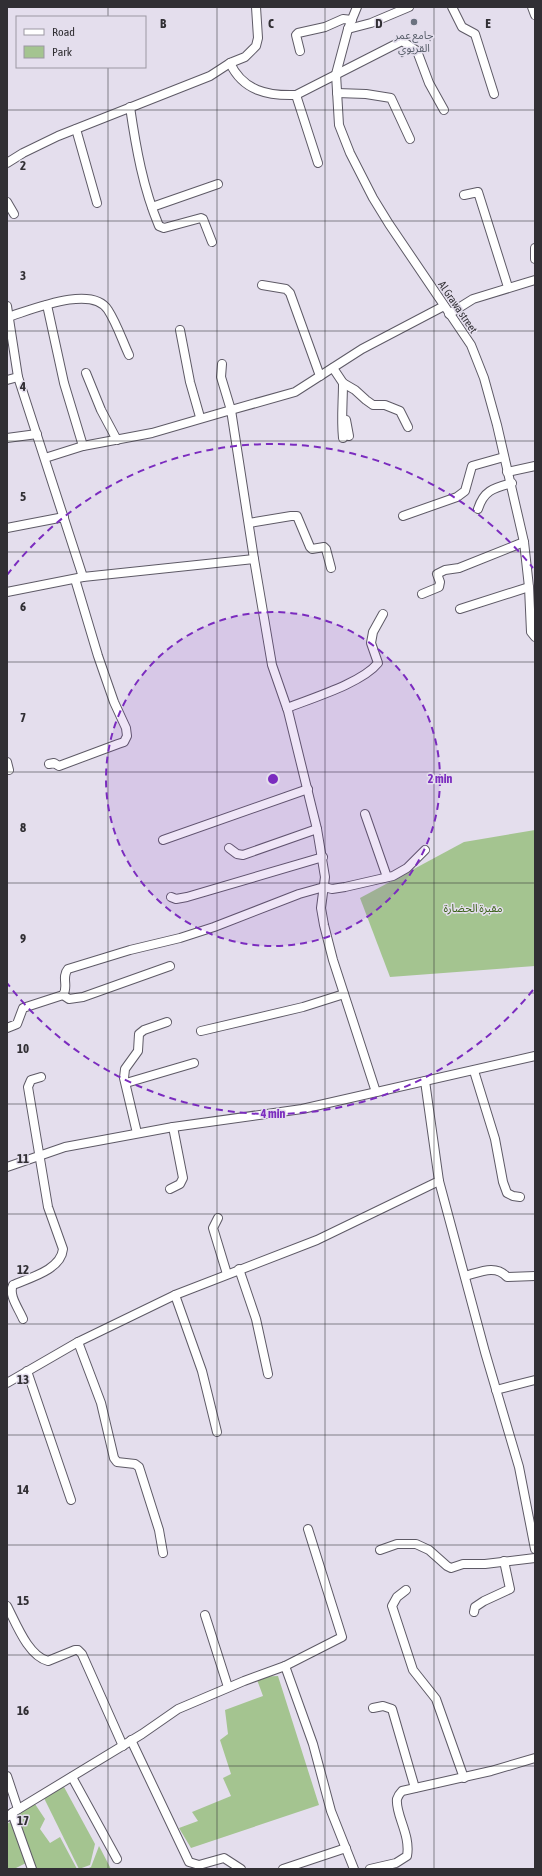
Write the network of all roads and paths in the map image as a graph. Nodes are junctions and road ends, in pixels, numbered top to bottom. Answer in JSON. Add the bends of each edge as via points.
{"nodes":[{"id":1,"x":256,"y":7,"type":"edge"},
{"id":2,"x":357,"y":7,"type":"edge"},
{"id":3,"x":409,"y":7,"type":"edge"},
{"id":4,"x":452,"y":7,"type":"edge"},
{"id":5,"x":532,"y":7,"type":"edge"},
{"id":6,"x":535,"y":15,"type":"edge"},
{"id":7,"x":352,"y":20,"type":"junction"},
{"id":8,"x":348,"y":29,"type":"junction"},
{"id":9,"x":300,"y":51,"type":"dead end"},
{"id":10,"x":230,"y":63,"type":"junction"},
{"id":11,"x":336,"y":74,"type":"junction"},
{"id":12,"x":337,"y":93,"type":"junction"},
{"id":13,"x":494,"y":94,"type":"dead end"},
{"id":14,"x":296,"y":95,"type":"junction"},
{"id":15,"x":130,"y":107,"type":"junction"},
{"id":16,"x":444,"y":110,"type":"dead end"},
{"id":17,"x":76,"y":129,"type":"junction"},
{"id":18,"x":410,"y":139,"type":"dead end"},
{"id":19,"x":7,"y":163,"type":"edge"},
{"id":20,"x":318,"y":163,"type":"dead end"},
{"id":21,"x":218,"y":184,"type":"dead end"},
{"id":22,"x":464,"y":195,"type":"dead end"},
{"id":23,"x":7,"y":202,"type":"edge"},
{"id":24,"x":97,"y":203,"type":"dead end"},
{"id":25,"x":152,"y":207,"type":"junction"},
{"id":26,"x":14,"y":214,"type":"dead end"},
{"id":27,"x":212,"y":242,"type":"dead end"},
{"id":28,"x":535,"y":248,"type":"edge"},
{"id":29,"x":535,"y":259,"type":"edge"},
{"id":30,"x":535,"y":280,"type":"edge"},
{"id":31,"x":262,"y":285,"type":"dead end"},
{"id":32,"x":508,"y":287,"type":"junction"},
{"id":33,"x":47,"y":305,"type":"junction"},
{"id":34,"x":7,"y":306,"type":"edge"},
{"id":35,"x":444,"y":306,"type":"junction"},
{"id":36,"x":449,"y":314,"type":"junction"},
{"id":37,"x":8,"y":317,"type":"edge"},
{"id":38,"x":180,"y":330,"type":"dead end"},
{"id":39,"x":129,"y":355,"type":"dead end"},
{"id":40,"x":222,"y":364,"type":"dead end"},
{"id":41,"x":333,"y":368,"type":"junction"},
{"id":42,"x":86,"y":373,"type":"dead end"},
{"id":43,"x":320,"y":376,"type":"junction"},
{"id":44,"x":18,"y":377,"type":"junction"},
{"id":45,"x":7,"y":380,"type":"edge"},
{"id":46,"x":343,"y":383,"type":"junction"},
{"id":47,"x":230,"y":410,"type":"junction"},
{"id":48,"x":200,"y":417,"type":"junction"},
{"id":49,"x":408,"y":427,"type":"dead end"},
{"id":50,"x":37,"y":434,"type":"junction"},
{"id":51,"x":346,"y":437,"type":"dead end"},
{"id":52,"x":7,"y":438,"type":"edge"},
{"id":53,"x":117,"y":440,"type":"junction"},
{"id":54,"x":83,"y":446,"type":"junction"},
{"id":55,"x":504,"y":457,"type":"junction"},
{"id":56,"x":45,"y":458,"type":"junction"},
{"id":57,"x":535,"y":466,"type":"edge"},
{"id":58,"x":507,"y":472,"type":"junction"},
{"id":59,"x":512,"y":483,"type":"junction"},
{"id":60,"x":478,"y":509,"type":"dead end"},
{"id":61,"x":403,"y":516,"type":"dead end"},
{"id":62,"x":64,"y":517,"type":"junction"},
{"id":63,"x":249,"y":523,"type":"junction"},
{"id":64,"x":7,"y":528,"type":"edge"},
{"id":65,"x":524,"y":542,"type":"junction"},
{"id":66,"x":254,"y":559,"type":"junction"},
{"id":67,"x":331,"y":568,"type":"dead end"},
{"id":68,"x":79,"y":578,"type":"junction"},
{"id":69,"x":529,"y":587,"type":"junction"},
{"id":70,"x":7,"y":592,"type":"edge"},
{"id":71,"x":422,"y":594,"type":"dead end"},
{"id":72,"x":460,"y":609,"type":"dead end"},
{"id":73,"x":383,"y":614,"type":"dead end"},
{"id":74,"x":535,"y":637,"type":"edge"},
{"id":75,"x":287,"y":708,"type":"junction"},
{"id":76,"x":49,"y":764,"type":"dead end"},
{"id":77,"x":308,"y":789,"type":"junction"},
{"id":78,"x":365,"y":814,"type":"dead end"},
{"id":79,"x":317,"y":829,"type":"junction"},
{"id":80,"x":163,"y":840,"type":"dead end"},
{"id":81,"x":228,"y":848,"type":"dead end"},
{"id":82,"x":425,"y":850,"type":"dead end"},
{"id":83,"x":323,"y":857,"type":"junction"},
{"id":84,"x":387,"y":877,"type":"junction"},
{"id":85,"x":324,"y":887,"type":"junction"},
{"id":86,"x":171,"y":897,"type":"dead end"},
{"id":87,"x":170,"y":966,"type":"dead end"},
{"id":88,"x":63,"y":994,"type":"junction"},
{"id":89,"x":344,"y":994,"type":"junction"},
{"id":90,"x":167,"y":1022,"type":"dead end"},
{"id":91,"x":7,"y":1028,"type":"edge"},
{"id":92,"x":201,"y":1032,"type":"dead end"},
{"id":93,"x":535,"y":1056,"type":"edge"},
{"id":94,"x":194,"y":1062,"type":"dead end"},
{"id":95,"x":474,"y":1071,"type":"junction"},
{"id":96,"x":41,"y":1077,"type":"dead end"},
{"id":97,"x":425,"y":1081,"type":"junction"},
{"id":98,"x":126,"y":1083,"type":"junction"},
{"id":99,"x":376,"y":1092,"type":"junction"},
{"id":100,"x":173,"y":1127,"type":"junction"},
{"id":101,"x":137,"y":1133,"type":"junction"},
{"id":102,"x":40,"y":1155,"type":"junction"},
{"id":103,"x":7,"y":1167,"type":"edge"},
{"id":104,"x":439,"y":1181,"type":"junction"},
{"id":105,"x":170,"y":1189,"type":"dead end"},
{"id":106,"x":520,"y":1197,"type":"dead end"},
{"id":107,"x":218,"y":1218,"type":"dead end"},
{"id":108,"x":239,"y":1269,"type":"junction"},
{"id":109,"x":227,"y":1274,"type":"junction"},
{"id":110,"x":465,"y":1276,"type":"junction"},
{"id":111,"x":535,"y":1276,"type":"edge"},
{"id":112,"x":175,"y":1295,"type":"junction"},
{"id":113,"x":23,"y":1319,"type":"dead end"},
{"id":114,"x":78,"y":1342,"type":"junction"},
{"id":115,"x":26,"y":1371,"type":"junction"},
{"id":116,"x":268,"y":1374,"type":"dead end"},
{"id":117,"x":535,"y":1380,"type":"edge"},
{"id":118,"x":7,"y":1383,"type":"edge"},
{"id":119,"x":496,"y":1390,"type":"junction"},
{"id":120,"x":217,"y":1432,"type":"dead end"},
{"id":121,"x":71,"y":1500,"type":"dead end"},
{"id":122,"x":308,"y":1529,"type":"dead end"},
{"id":123,"x":535,"y":1549,"type":"edge"},
{"id":124,"x":380,"y":1550,"type":"dead end"},
{"id":125,"x":163,"y":1553,"type":"dead end"},
{"id":126,"x":535,"y":1558,"type":"edge"},
{"id":127,"x":504,"y":1561,"type":"junction"},
{"id":128,"x":406,"y":1590,"type":"dead end"},
{"id":129,"x":7,"y":1606,"type":"edge"},
{"id":130,"x":474,"y":1612,"type":"dead end"},
{"id":131,"x":205,"y":1615,"type":"dead end"},
{"id":132,"x":285,"y":1666,"type":"junction"},
{"id":133,"x":228,"y":1687,"type":"junction"},
{"id":134,"x":373,"y":1708,"type":"dead end"},
{"id":135,"x":131,"y":1740,"type":"junction"},
{"id":136,"x":123,"y":1746,"type":"junction"},
{"id":137,"x":535,"y":1758,"type":"edge"},
{"id":138,"x":7,"y":1776,"type":"edge"},
{"id":139,"x":72,"y":1777,"type":"junction"},
{"id":140,"x":464,"y":1778,"type":"junction"},
{"id":141,"x":415,"y":1788,"type":"junction"},
{"id":142,"x":13,"y":1813,"type":"edge"},
{"id":143,"x":346,"y":1848,"type":"junction"},
{"id":144,"x":116,"y":1859,"type":"dead end"},
{"id":145,"x":29,"y":1868,"type":"edge"},
{"id":146,"x":241,"y":1869,"type":"edge"},
{"id":147,"x":283,"y":1869,"type":"edge"},
{"id":148,"x":354,"y":1869,"type":"edge"},
{"id":149,"x":370,"y":1869,"type":"edge"}],
"edges":[{"from":1,"to":10,"type":"street","via":[[256,46],[245,57]]},
{"from":2,"to":7,"type":"street","name":"Al Grawa street"},
{"from":3,"to":8,"type":"street","via":[[371,24]]},
{"from":4,"to":13,"type":"street","via":[[462,27],[475,34]]},
{"from":5,"to":6,"type":"street"},
{"from":7,"to":8,"type":"street","name":"Al Grawa street"},
{"from":7,"to":9,"type":"street","via":[[343,19],[325,27],[298,33],[296,36]]},
{"from":8,"to":11,"type":"street","name":"Al Grawa street"},
{"from":10,"to":14,"type":"street","via":[[236,76],[261,91],[277,96]]},
{"from":10,"to":15,"type":"street","via":[[210,76]]},
{"from":11,"to":12,"type":"street","name":"Al Grawa street"},
{"from":11,"to":14,"type":"street"},
{"from":11,"to":16,"type":"street","via":[[402,41],[417,50],[429,84]]},
{"from":12,"to":18,"type":"street","via":[[391,98]]},
{"from":12,"to":35,"type":"street","name":"Al Grawa street","via":[[339,125],[350,153],[389,224]]},
{"from":14,"to":20,"type":"street"},
{"from":15,"to":17,"type":"street"},
{"from":15,"to":25,"type":"street","via":[[138,157]]},
{"from":17,"to":19,"type":"street"},
{"from":17,"to":24,"type":"street"},
{"from":21,"to":25,"type":"street"},
{"from":22,"to":32,"type":"street","via":[[478,192]]},
{"from":23,"to":26,"type":"street"},
{"from":25,"to":27,"type":"street","via":[[160,228],[203,219]]},
{"from":28,"to":29,"type":"street"},
{"from":30,"to":32,"type":"street"},
{"from":31,"to":43,"type":"street","via":[[286,289],[290,293]]},
{"from":32,"to":36,"type":"street","via":[[473,299]]},
{"from":33,"to":37,"type":"street"},
{"from":33,"to":39,"type":"street","via":[[88,298],[99,302],[108,310]]},
{"from":33,"to":54,"type":"street","via":[[64,383]]},
{"from":34,"to":37,"type":"street"},
{"from":35,"to":36,"type":"street","name":"Al Grawa street"},
{"from":35,"to":41,"type":"street","via":[[362,349]]},
{"from":36,"to":55,"type":"street","name":"Al Grawa street","via":[[470,345],[484,378]]},
{"from":37,"to":44,"type":"street"},
{"from":38,"to":48,"type":"street"},
{"from":40,"to":47,"type":"street","via":[[221,377]]},
{"from":41,"to":43,"type":"street"},
{"from":41,"to":46,"type":"street"},
{"from":42,"to":53,"type":"street"},
{"from":43,"to":47,"type":"street","via":[[295,392]]},
{"from":44,"to":45,"type":"street"},
{"from":44,"to":50,"type":"street"},
{"from":46,"to":49,"type":"street","via":[[373,405],[385,405],[400,411]]},
{"from":46,"to":51,"type":"street","via":[[340,418]]},
{"from":47,"to":48,"type":"street"},
{"from":47,"to":63,"type":"street"},
{"from":48,"to":53,"type":"street","via":[[152,433]]},
{"from":50,"to":52,"type":"street"},
{"from":50,"to":56,"type":"street"},
{"from":53,"to":54,"type":"street"},
{"from":54,"to":56,"type":"street"},
{"from":55,"to":58,"type":"street","name":"Al Grawa street"},
{"from":55,"to":61,"type":"street","via":[[472,466],[465,491],[457,497]]},
{"from":56,"to":62,"type":"street"},
{"from":57,"to":58,"type":"street"},
{"from":58,"to":59,"type":"street","name":"Al Grawa street"},
{"from":59,"to":60,"type":"street","via":[[497,487],[482,497]]},
{"from":59,"to":65,"type":"street","name":"Al Grawa street"},
{"from":62,"to":64,"type":"street"},
{"from":62,"to":68,"type":"street"},
{"from":63,"to":66,"type":"street"},
{"from":63,"to":67,"type":"street","via":[[297,516],[310,547],[326,549]]},
{"from":65,"to":69,"type":"street","name":"Al Grawa street"},
{"from":65,"to":71,"type":"street","via":[[460,568],[437,574],[439,587]]},
{"from":66,"to":68,"type":"street"},
{"from":66,"to":75,"type":"street","via":[[272,665]]},
{"from":68,"to":70,"type":"street"},
{"from":68,"to":76,"type":"street","via":[[98,656],[127,736],[124,742],[59,766]]},
{"from":69,"to":72,"type":"street"},
{"from":69,"to":74,"type":"street","name":"Al Grawa street","via":[[531,632]]},
{"from":73,"to":75,"type":"street","via":[[370,643],[378,663],[375,668],[345,685]]},
{"from":75,"to":77,"type":"street"},
{"from":77,"to":79,"type":"street"},
{"from":77,"to":80,"type":"street"},
{"from":78,"to":84,"type":"street"},
{"from":79,"to":81,"type":"street","via":[[243,855]]},
{"from":79,"to":83,"type":"street"},
{"from":82,"to":84,"type":"street","via":[[407,868]]},
{"from":83,"to":85,"type":"street"},
{"from":83,"to":86,"type":"street","via":[[187,897]]},
{"from":84,"to":85,"type":"street","via":[[338,889]]},
{"from":85,"to":88,"type":"street","via":[[284,898],[180,938],[68,969],[65,974],[66,990]]},
{"from":85,"to":89,"type":"street","via":[[322,915]]},
{"from":87,"to":88,"type":"street","via":[[83,997],[69,999]]},
{"from":88,"to":91,"type":"street","via":[[23,1008],[17,1024]]},
{"from":89,"to":92,"type":"street","via":[[303,1007]]},
{"from":89,"to":99,"type":"street"},
{"from":90,"to":98,"type":"street","via":[[139,1034],[137,1054],[125,1068]]},
{"from":93,"to":95,"type":"street"},
{"from":94,"to":98,"type":"street"},
{"from":95,"to":97,"type":"street"},
{"from":95,"to":106,"type":"street","via":[[495,1139],[503,1182],[507,1192]]},
{"from":96,"to":102,"type":"street","via":[[33,1079],[28,1084]]},
{"from":97,"to":99,"type":"street"},
{"from":97,"to":104,"type":"street"},
{"from":98,"to":101,"type":"street"},
{"from":99,"to":100,"type":"street","via":[[302,1109]]},
{"from":100,"to":101,"type":"street"},
{"from":100,"to":105,"type":"street","via":[[184,1178],[180,1184]]},
{"from":101,"to":102,"type":"street","via":[[65,1147]]},
{"from":102,"to":103,"type":"street"},
{"from":102,"to":113,"type":"street","via":[[48,1206],[63,1251],[52,1267],[11,1288]]},
{"from":104,"to":108,"type":"street","via":[[317,1240]]},
{"from":104,"to":110,"type":"street"},
{"from":107,"to":109,"type":"street","via":[[213,1228]]},
{"from":108,"to":109,"type":"street"},
{"from":108,"to":116,"type":"street","via":[[256,1319]]},
{"from":109,"to":112,"type":"street"},
{"from":110,"to":111,"type":"street","via":[[495,1269],[507,1278]]},
{"from":110,"to":119,"type":"street"},
{"from":112,"to":114,"type":"street"},
{"from":112,"to":120,"type":"street","via":[[202,1371]]},
{"from":114,"to":115,"type":"street"},
{"from":114,"to":125,"type":"street","via":[[100,1403],[114,1458],[117,1462],[135,1464],[139,1467],[159,1530]]},
{"from":115,"to":118,"type":"street"},
{"from":115,"to":121,"type":"street"},
{"from":117,"to":119,"type":"street"},
{"from":119,"to":123,"type":"street","via":[[524,1486]]},
{"from":122,"to":132,"type":"street","via":[[342,1637]]},
{"from":124,"to":127,"type":"street","via":[[397,1544],[416,1544],[429,1550],[451,1568],[463,1564]]},
{"from":126,"to":127,"type":"street"},
{"from":127,"to":130,"type":"street","via":[[510,1590],[484,1601],[475,1607]]},
{"from":128,"to":140,"type":"street","via":[[393,1602],[395,1614],[413,1670],[436,1699]]},
{"from":129,"to":136,"type":"street","via":[[31,1650],[38,1656],[48,1661],[75,1650],[82,1654]]},
{"from":131,"to":133,"type":"street"},
{"from":132,"to":133,"type":"street"},
{"from":132,"to":143,"type":"street","via":[[313,1744],[331,1811]]},
{"from":133,"to":135,"type":"street","via":[[178,1708]]},
{"from":134,"to":141,"type":"street","via":[[383,1706],[392,1709]]},
{"from":135,"to":136,"type":"street"},
{"from":135,"to":146,"type":"street","via":[[189,1862],[199,1865],[224,1858]]},
{"from":136,"to":139,"type":"street"},
{"from":137,"to":140,"type":"street"},
{"from":138,"to":142,"type":"street"},
{"from":139,"to":142,"type":"street"},
{"from":139,"to":144,"type":"street"},
{"from":140,"to":141,"type":"street"},
{"from":141,"to":149,"type":"street","via":[[402,1791],[397,1798],[407,1835],[407,1856],[396,1863]]},
{"from":142,"to":145,"type":"street"},
{"from":143,"to":147,"type":"street"},
{"from":143,"to":148,"type":"street"}]}
